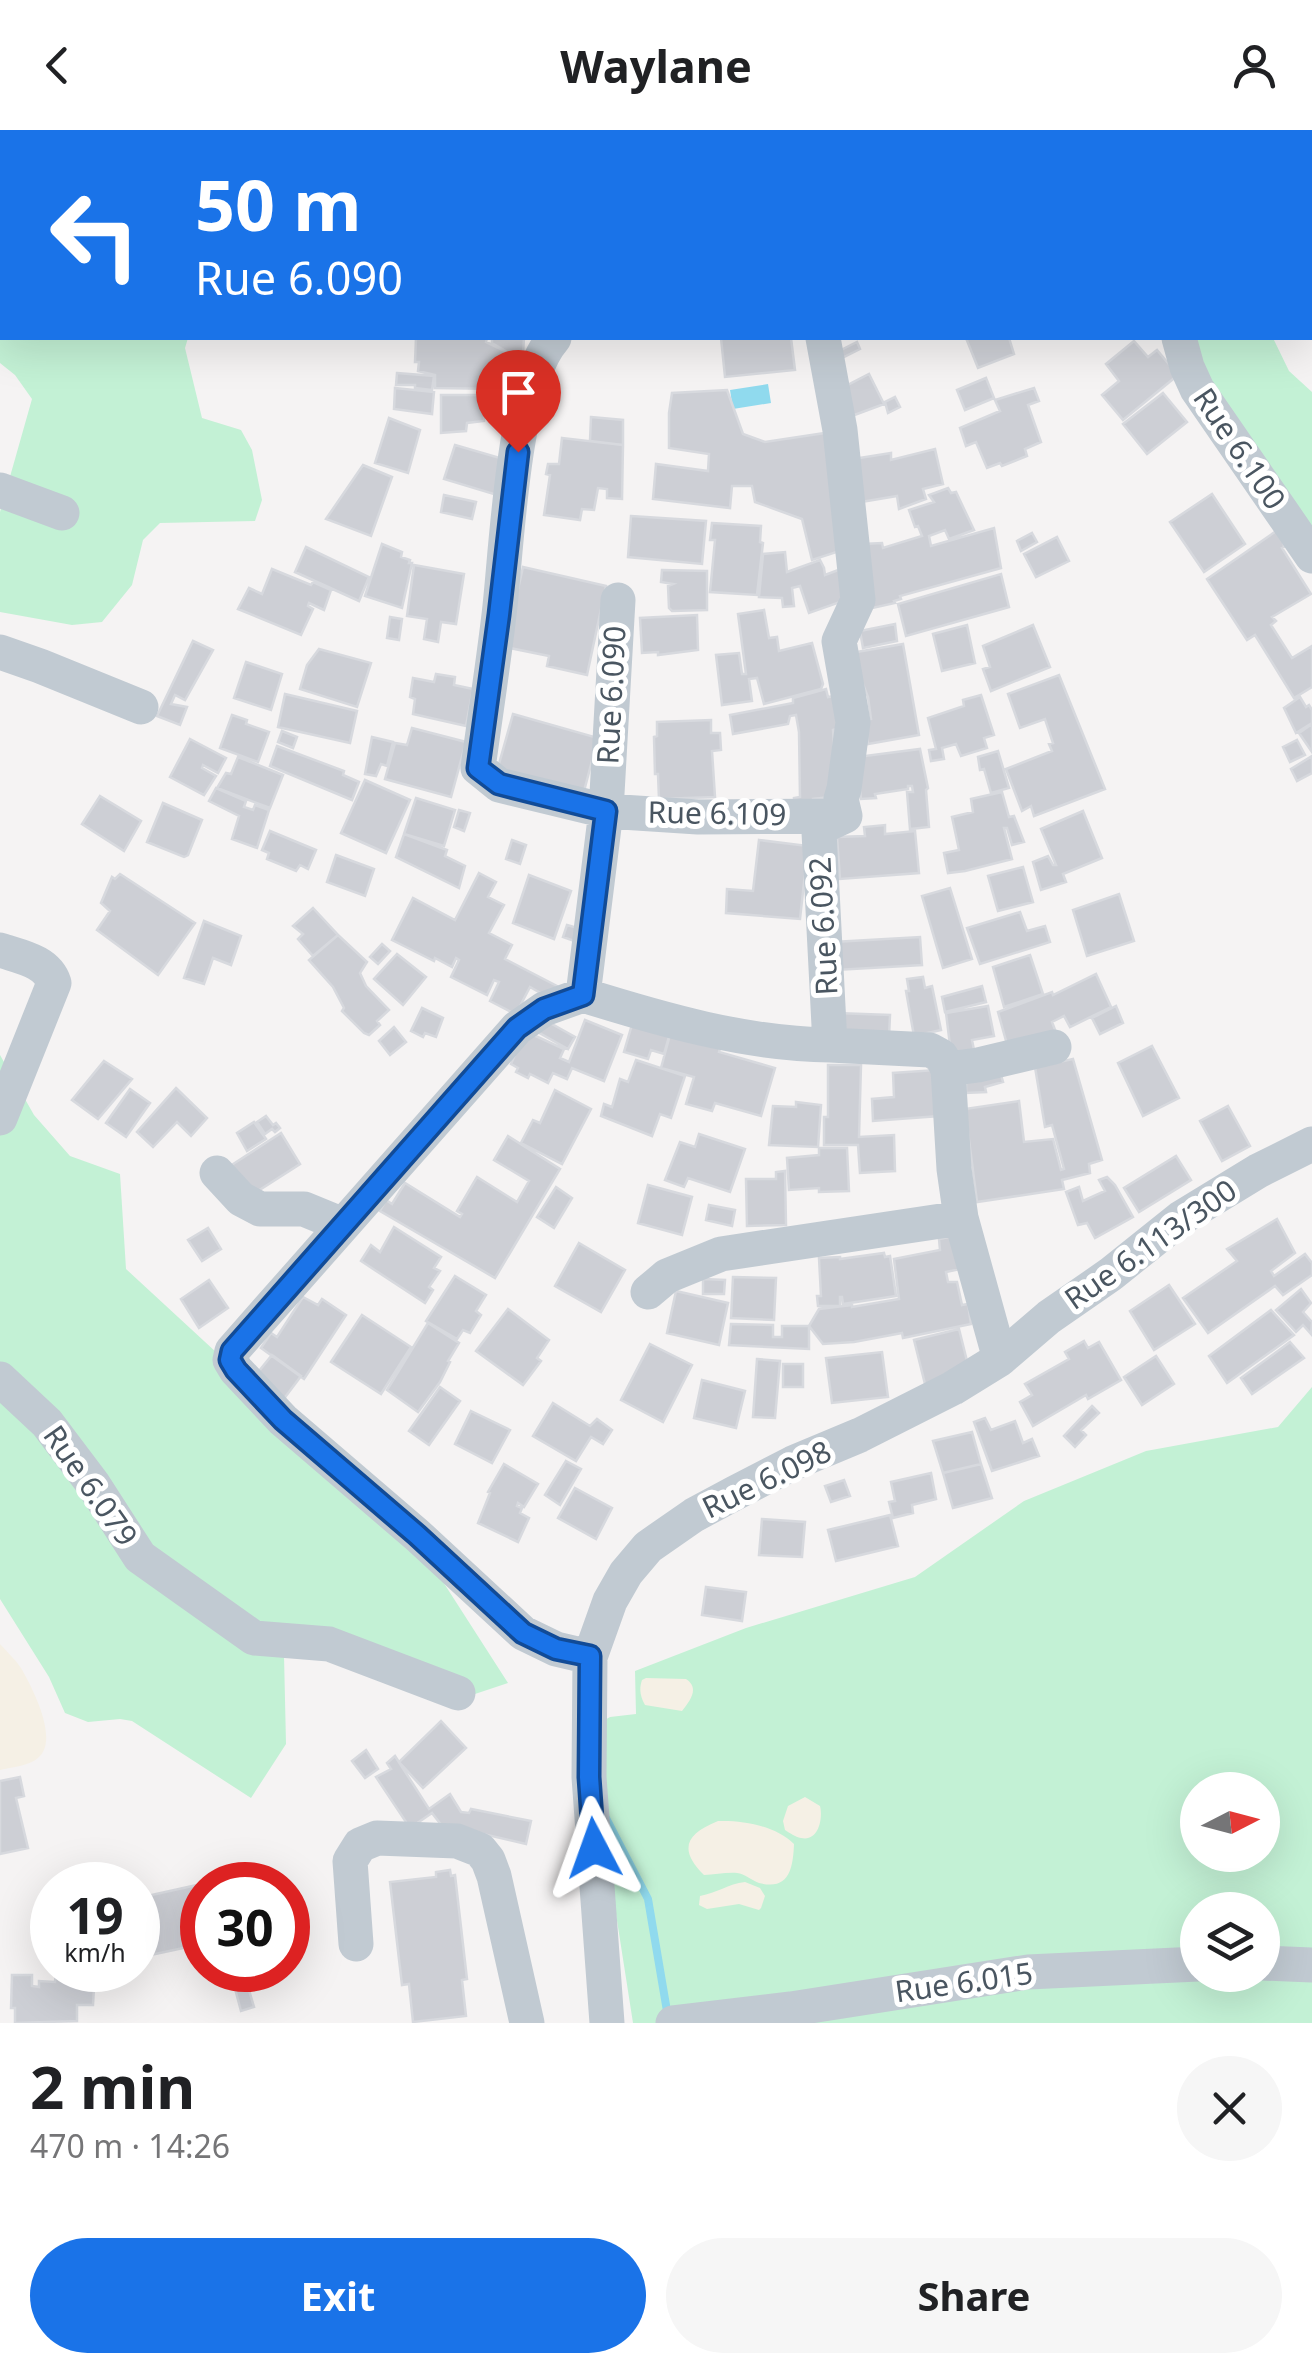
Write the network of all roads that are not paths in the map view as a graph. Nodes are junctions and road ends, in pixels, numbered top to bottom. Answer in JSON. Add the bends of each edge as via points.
{"nodes":[{"id":1,"x":552,"y":340,"type":"edge"},
{"id":2,"x":823,"y":340,"type":"edge"},
{"id":3,"x":1180,"y":340,"type":"edge"},
{"id":4,"x":0,"y":490,"type":"edge"},
{"id":5,"x":62,"y":513,"type":"dead end"},
{"id":6,"x":1312,"y":556,"type":"edge"},
{"id":7,"x":618,"y":600,"type":"dead end"},
{"id":8,"x":0,"y":652,"type":"edge"},
{"id":9,"x":142,"y":707,"type":"dead end"},
{"id":10,"x":606,"y":811,"type":"junction"},
{"id":11,"x":845,"y":816,"type":"junction"},
{"id":12,"x":0,"y":950,"type":"edge"},
{"id":13,"x":583,"y":995,"type":"junction"},
{"id":14,"x":830,"y":1045,"type":"junction"},
{"id":15,"x":1054,"y":1047,"type":"dead end"},
{"id":16,"x":948,"y":1069,"type":"junction"},
{"id":17,"x":0,"y":1118,"type":"edge"},
{"id":18,"x":1312,"y":1144,"type":"edge"},
{"id":19,"x":217,"y":1173,"type":"dead end"},
{"id":20,"x":961,"y":1218,"type":"junction"},
{"id":21,"x":342,"y":1225,"type":"junction"},
{"id":22,"x":648,"y":1292,"type":"dead end"},
{"id":23,"x":1000,"y":1359,"type":"junction"},
{"id":24,"x":0,"y":1380,"type":"edge"},
{"id":25,"x":590,"y":1656,"type":"junction"},
{"id":26,"x":458,"y":1693,"type":"dead end"},
{"id":27,"x":356,"y":1944,"type":"dead end"},
{"id":28,"x":1280,"y":1964,"type":"edge"},
{"id":29,"x":1180,"y":1965,"type":"edge"},
{"id":30,"x":1312,"y":1965,"type":"edge"},
{"id":31,"x":690,"y":2020,"type":"edge"},
{"id":32,"x":527,"y":2023,"type":"edge"},
{"id":33,"x":606,"y":2023,"type":"edge"}],
"edges":[{"from":1,"to":10,"type":"street","name":"Rue 6.109","via":[[535,370],[522,422],[478,768],[499,784]]},
{"from":2,"to":11,"type":"street","name":"Rue 6.092","via":[[858,600],[838,641],[852,722],[841,799]]},
{"from":3,"to":6,"type":"street","name":"Rue 6.100","via":[[1196,390]]},
{"from":4,"to":5,"type":"street"},
{"from":7,"to":10,"type":"street","name":"Rue 6.090"},
{"from":8,"to":9,"type":"street"},
{"from":10,"to":11,"type":"street","name":"Rue 6.109"},
{"from":10,"to":13,"type":"street","name":"Rue 6.090"},
{"from":11,"to":14,"type":"street","name":"Rue 6.092","via":[[818,832]]},
{"from":12,"to":17,"type":"street","via":[[41,965],[54,983]]},
{"from":13,"to":14,"type":"street","via":[[789,1045]]},
{"from":13,"to":21,"type":"street","via":[[517,1028]]},
{"from":14,"to":16,"type":"street","via":[[930,1050]]},
{"from":15,"to":16,"type":"street"},
{"from":16,"to":20,"type":"street"},
{"from":18,"to":23,"type":"street","name":"Rue 6.113/300","via":[[1181,1218]]},
{"from":19,"to":21,"type":"street","via":[[260,1209],[304,1209]]},
{"from":20,"to":22,"type":"street","via":[[720,1254]]},
{"from":20,"to":23,"type":"street"},
{"from":21,"to":25,"type":"street","via":[[230,1360],[283,1420],[523,1633]]},
{"from":23,"to":25,"type":"street","name":"Rue 6.098","via":[[694,1515],[648,1547],[610,1601]]},
{"from":24,"to":26,"type":"street","name":"Rue 6.079","via":[[47,1423],[140,1558],[254,1638],[328,1644]]},
{"from":25,"to":33,"type":"street","via":[[589,1777]]},
{"from":27,"to":32,"type":"street","via":[[350,1861],[360,1845],[376,1838],[441,1840],[480,1850],[494,1876]]},
{"from":28,"to":30,"type":"street"},
{"from":29,"to":31,"type":"street","name":"Rue 6.015","via":[[1028,1972]]}]}
